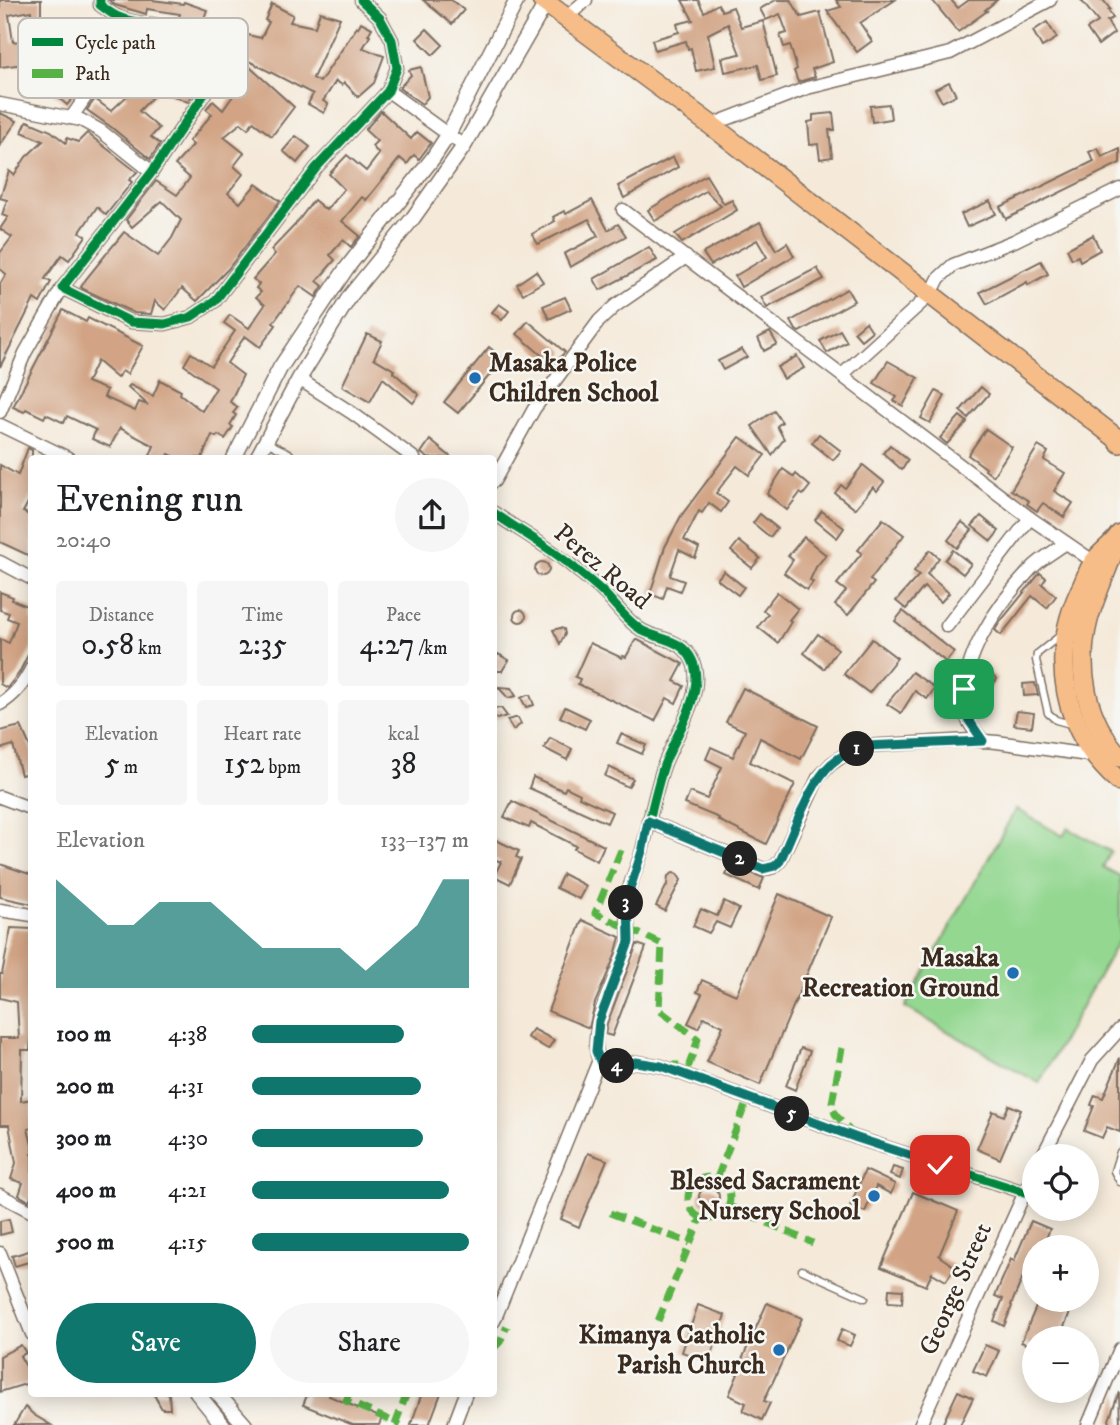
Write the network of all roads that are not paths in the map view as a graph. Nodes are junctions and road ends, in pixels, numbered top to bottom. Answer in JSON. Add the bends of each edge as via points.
{"nodes":[{"id":1,"x":100,"y":0,"type":"edge"},
{"id":2,"x":361,"y":0,"type":"edge"},
{"id":3,"x":517,"y":0,"type":"edge"},
{"id":4,"x":586,"y":0,"type":"edge"},
{"id":5,"x":1051,"y":0,"type":"edge"},
{"id":6,"x":544,"y":2,"type":"edge"},
{"id":7,"x":118,"y":17,"type":"joint"},
{"id":8,"x":568,"y":17,"type":"junction"},
{"id":9,"x":123,"y":18,"type":"edge"},
{"id":10,"x":388,"y":91,"type":"junction"},
{"id":11,"x":85,"y":98,"type":"edge"},
{"id":12,"x":202,"y":98,"type":"edge"},
{"id":13,"x":0,"y":104,"type":"edge"},
{"id":14,"x":71,"y":118,"type":"junction"},
{"id":15,"x":711,"y":125,"type":"junction"},
{"id":16,"x":448,"y":135,"type":"junction"},
{"id":17,"x":464,"y":146,"type":"junction"},
{"id":18,"x":152,"y":172,"type":"junction"},
{"id":19,"x":1120,"y":189,"type":"edge"},
{"id":20,"x":623,"y":210,"type":"dead end"},
{"id":21,"x":686,"y":257,"type":"junction"},
{"id":22,"x":62,"y":288,"type":"junction"},
{"id":23,"x":931,"y":294,"type":"junction"},
{"id":24,"x":843,"y":374,"type":"junction"},
{"id":25,"x":299,"y":379,"type":"junction"},
{"id":26,"x":0,"y":412,"type":"edge"},
{"id":27,"x":0,"y":425,"type":"edge"},
{"id":28,"x":1118,"y":439,"type":"edge"},
{"id":29,"x":266,"y":442,"type":"junction"},
{"id":30,"x":62,"y":455,"type":"edge"},
{"id":31,"x":236,"y":455,"type":"edge"},
{"id":32,"x":259,"y":455,"type":"edge"},
{"id":33,"x":291,"y":455,"type":"edge"},
{"id":34,"x":410,"y":455,"type":"edge"},
{"id":35,"x":497,"y":476,"type":"edge"},
{"id":36,"x":497,"y":515,"type":"edge"},
{"id":37,"x":1030,"y":518,"type":"junction"},
{"id":38,"x":1119,"y":536,"type":"edge"},
{"id":39,"x":1066,"y":543,"type":"junction"},
{"id":40,"x":0,"y":562,"type":"edge"},
{"id":41,"x":1101,"y":566,"type":"junction"},
{"id":42,"x":28,"y":577,"type":"edge"},
{"id":43,"x":947,"y":626,"type":"dead end"},
{"id":44,"x":1066,"y":630,"type":"junction"},
{"id":45,"x":1086,"y":631,"type":"junction"},
{"id":46,"x":28,"y":675,"type":"edge"},
{"id":47,"x":0,"y":704,"type":"edge"},
{"id":48,"x":1086,"y":723,"type":"junction"},
{"id":49,"x":983,"y":741,"type":"junction"},
{"id":50,"x":1109,"y":753,"type":"edge"},
{"id":51,"x":1120,"y":782,"type":"edge"},
{"id":52,"x":0,"y":797,"type":"edge"},
{"id":53,"x":28,"y":808,"type":"edge"},
{"id":54,"x":648,"y":821,"type":"junction"},
{"id":55,"x":0,"y":910,"type":"edge"},
{"id":56,"x":28,"y":914,"type":"edge"},
{"id":57,"x":1120,"y":1029,"type":"edge"},
{"id":58,"x":599,"y":1060,"type":"junction"},
{"id":59,"x":1049,"y":1144,"type":"edge"},
{"id":60,"x":1120,"y":1152,"type":"edge"},
{"id":61,"x":1120,"y":1182,"type":"edge"},
{"id":62,"x":1022,"y":1191,"type":"edge"},
{"id":63,"x":0,"y":1195,"type":"edge"},
{"id":64,"x":1022,"y":1196,"type":"edge"},
{"id":65,"x":28,"y":1210,"type":"edge"},
{"id":66,"x":0,"y":1253,"type":"edge"},
{"id":67,"x":802,"y":1270,"type":"dead end"},
{"id":68,"x":5,"y":1284,"type":"edge"},
{"id":69,"x":865,"y":1298,"type":"dead end"},
{"id":70,"x":497,"y":1314,"type":"edge"},
{"id":71,"x":28,"y":1327,"type":"edge"},
{"id":72,"x":1120,"y":1349,"type":"edge"},
{"id":73,"x":200,"y":1397,"type":"edge"},
{"id":74,"x":220,"y":1397,"type":"edge"},
{"id":75,"x":464,"y":1397,"type":"edge"},
{"id":76,"x":223,"y":1425,"type":"edge"},
{"id":77,"x":245,"y":1425,"type":"edge"},
{"id":78,"x":454,"y":1425,"type":"edge"},
{"id":79,"x":920,"y":1425,"type":"edge"},
{"id":80,"x":1088,"y":1425,"type":"edge"}],
"edges":[{"from":1,"to":7,"type":"street","via":[[100,5]]},
{"from":2,"to":10,"type":"street","via":[[380,18],[392,40],[397,68]]},
{"from":3,"to":16,"type":"street"},
{"from":4,"to":8,"type":"street"},
{"from":5,"to":15,"type":"street","via":[[950,53],[807,88]]},
{"from":6,"to":8,"type":"main road"},
{"from":6,"to":17,"type":"street"},
{"from":7,"to":9,"type":"street"},
{"from":8,"to":15,"type":"main road"},
{"from":10,"to":16,"type":"street"},
{"from":10,"to":22,"type":"street","via":[[316,168],[215,301],[191,317],[165,324],[131,322]]},
{"from":11,"to":14,"type":"street"},
{"from":12,"to":18,"type":"street"},
{"from":13,"to":14,"type":"street"},
{"from":14,"to":18,"type":"street","via":[[101,131]]},
{"from":15,"to":23,"type":"main road"},
{"from":16,"to":17,"type":"street"},
{"from":16,"to":31,"type":"street","via":[[346,268],[288,357]]},
{"from":17,"to":25,"type":"street","via":[[351,296]]},
{"from":18,"to":22,"type":"street"},
{"from":19,"to":23,"type":"street","via":[[953,265]]},
{"from":20,"to":21,"type":"street"},
{"from":21,"to":24,"type":"street"},
{"from":21,"to":35,"type":"street","via":[[599,321],[534,409]]},
{"from":22,"to":26,"type":"street","via":[[25,353]]},
{"from":23,"to":24,"type":"street"},
{"from":23,"to":28,"type":"main road"},
{"from":24,"to":37,"type":"street"},
{"from":25,"to":29,"type":"street"},
{"from":25,"to":34,"type":"street"},
{"from":27,"to":30,"type":"street"},
{"from":29,"to":32,"type":"street"},
{"from":29,"to":33,"type":"lane"},
{"from":36,"to":54,"type":"street","name":"Perez Road","via":[[570,564],[643,631],[677,644],[692,660],[696,675],[692,701],[665,762]]},
{"from":37,"to":39,"type":"street"},
{"from":37,"to":43,"type":"street"},
{"from":38,"to":41,"type":"main road"},
{"from":39,"to":41,"type":"street"},
{"from":39,"to":49,"type":"street","via":[[1032,568],[986,627],[969,663],[964,689],[966,716]]},
{"from":40,"to":42,"type":"street"},
{"from":41,"to":44,"type":"main road","via":[[1075,602]]},
{"from":41,"to":45,"type":"main road"},
{"from":44,"to":45,"type":"lane"},
{"from":44,"to":48,"type":"main road","via":[[1062,660],[1066,692]]},
{"from":45,"to":48,"type":"main road"},
{"from":46,"to":47,"type":"street"},
{"from":48,"to":50,"type":"main road"},
{"from":49,"to":50,"type":"street"},
{"from":49,"to":54,"type":"street","via":[[865,746],[847,753],[818,778],[780,861],[768,869]]},
{"from":50,"to":51,"type":"main road"},
{"from":52,"to":53,"type":"street"},
{"from":54,"to":58,"type":"street","name":"Perez Road","via":[[628,895],[629,942],[597,1029]]},
{"from":55,"to":56,"type":"street"},
{"from":57,"to":59,"type":"street","via":[[1092,1060]]},
{"from":58,"to":62,"type":"street","via":[[608,1068],[636,1062],[661,1066],[857,1138]]},
{"from":58,"to":70,"type":"street"},
{"from":60,"to":61,"type":"lane","via":[[1114,1171]]},
{"from":63,"to":65,"type":"street"},
{"from":64,"to":79,"type":"street","name":"George Street"},
{"from":66,"to":68,"type":"street"},
{"from":67,"to":69,"type":"lane"},
{"from":68,"to":71,"type":"street"},
{"from":72,"to":80,"type":"street"},
{"from":73,"to":76,"type":"street"},
{"from":74,"to":77,"type":"street"},
{"from":75,"to":78,"type":"street"}]}
